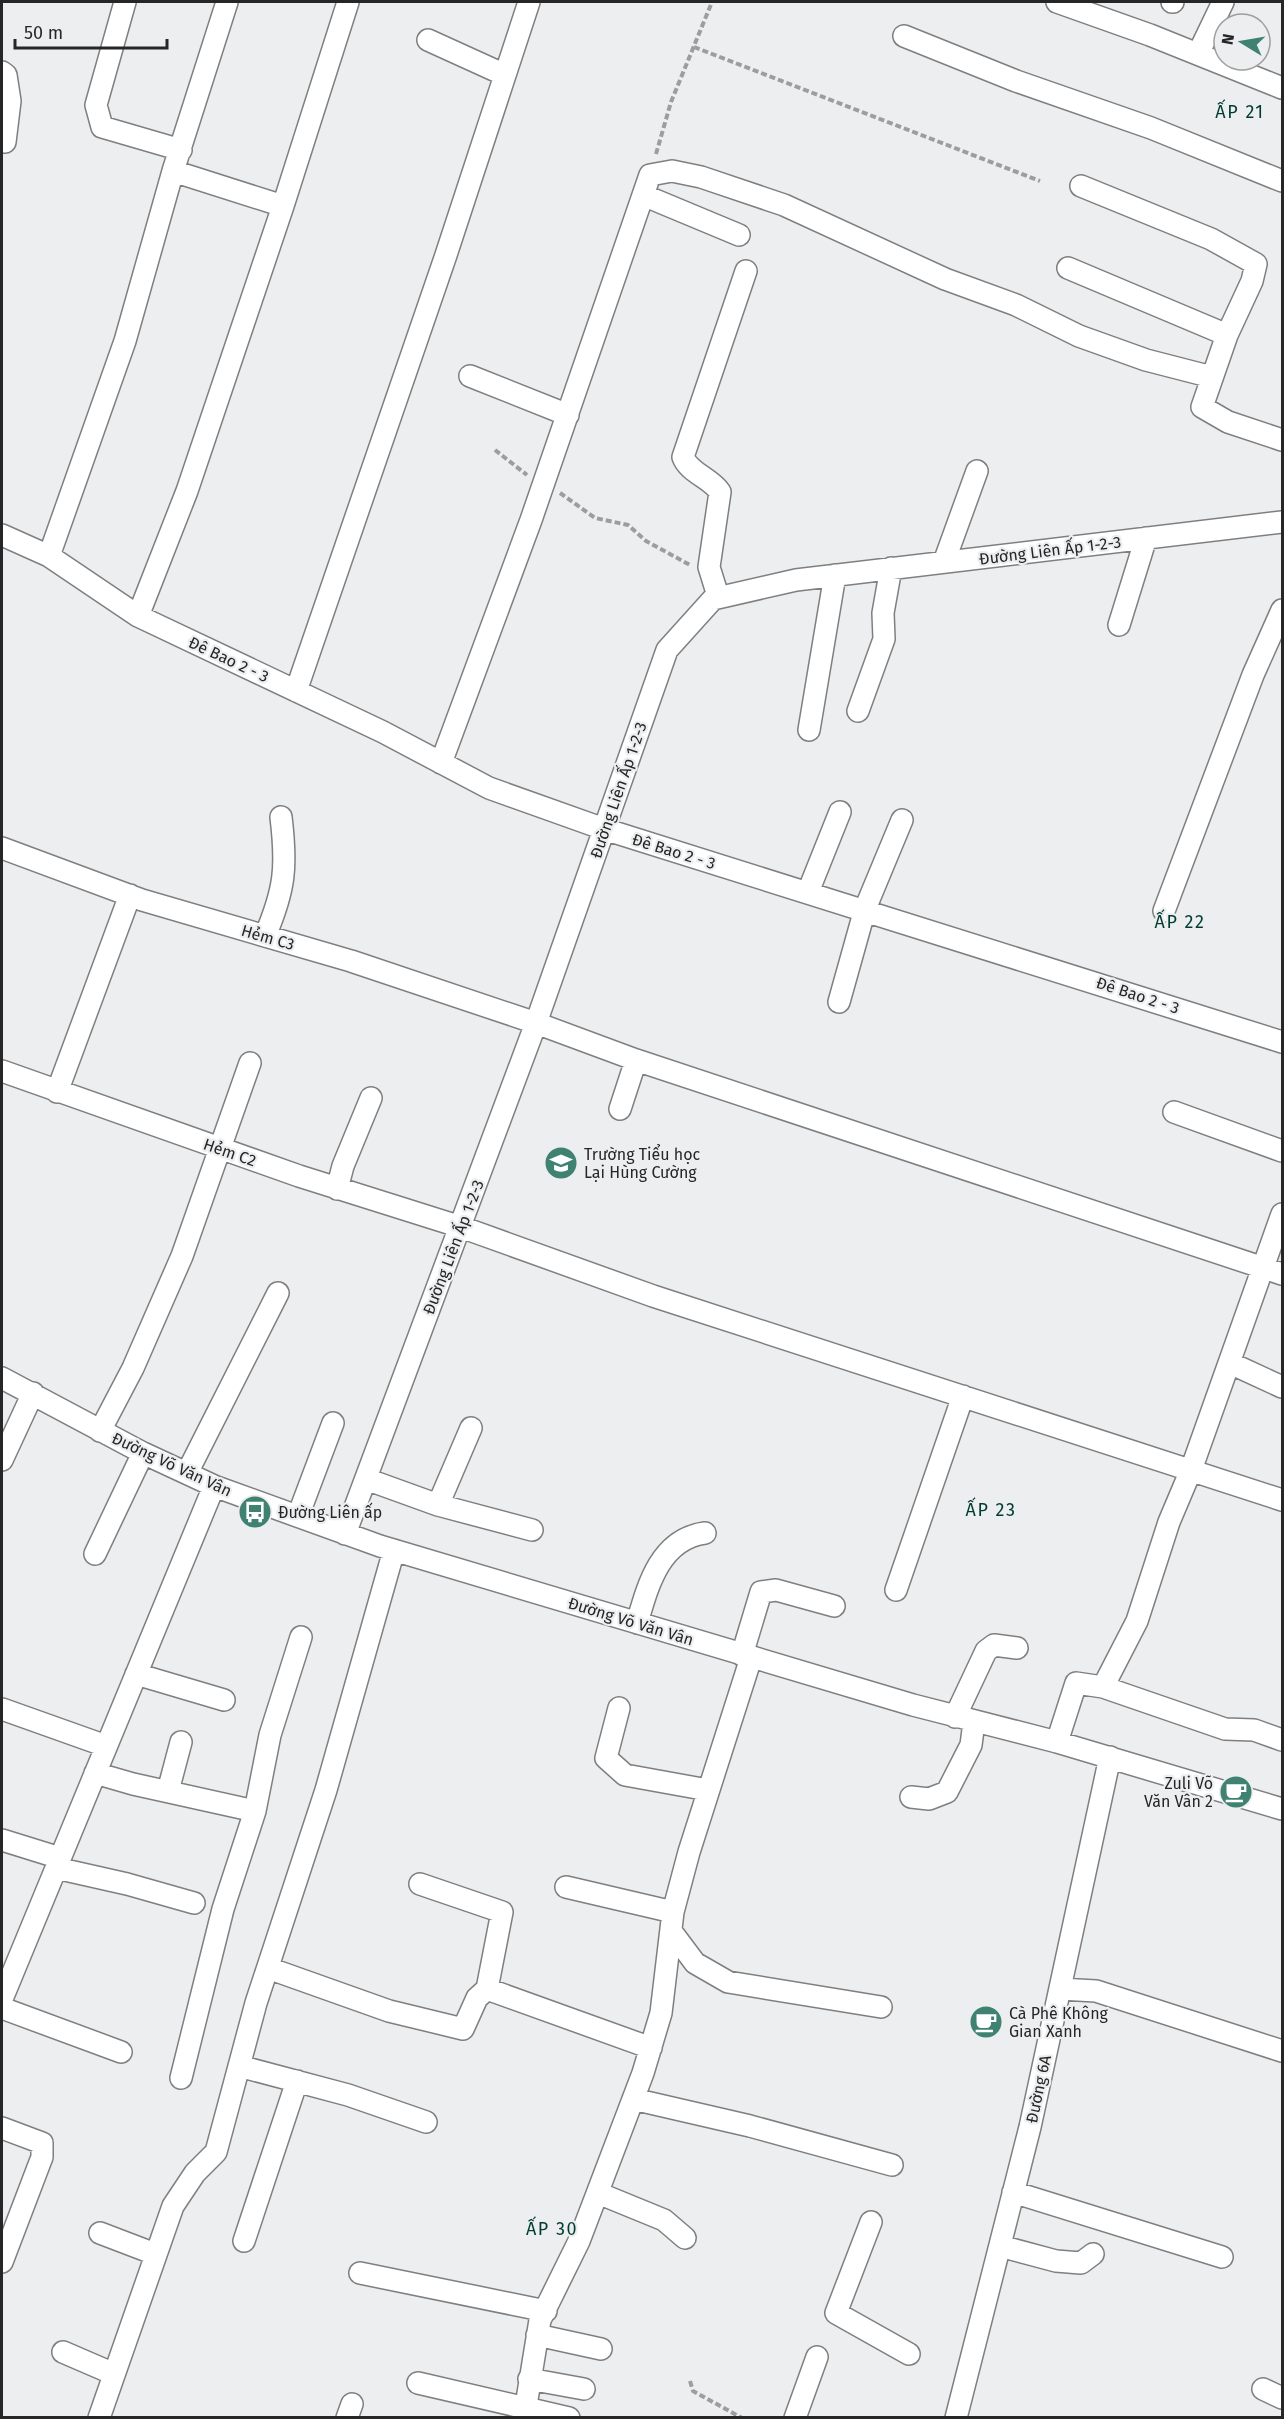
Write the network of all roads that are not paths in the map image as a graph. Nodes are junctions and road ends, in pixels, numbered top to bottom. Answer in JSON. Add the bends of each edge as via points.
{"nodes":[{"id":1,"x":125,"y":2,"type":"edge"},
{"id":2,"x":226,"y":2,"type":"edge"},
{"id":3,"x":348,"y":2,"type":"edge"},
{"id":4,"x":529,"y":2,"type":"edge"},
{"id":5,"x":1057,"y":2,"type":"edge"},
{"id":6,"x":1223,"y":2,"type":"edge"},
{"id":7,"x":1085,"y":6,"type":"edge"},
{"id":8,"x":904,"y":36,"type":"dead end"},
{"id":9,"x":428,"y":40,"type":"dead end"},
{"id":10,"x":1198,"y":54,"type":"junction"},
{"id":11,"x":2,"y":72,"type":"edge"},
{"id":12,"x":505,"y":75,"type":"junction"},
{"id":13,"x":1282,"y":88,"type":"edge"},
{"id":14,"x":5,"y":142,"type":"dead end"},
{"id":15,"x":181,"y":150,"type":"junction"},
{"id":16,"x":173,"y":171,"type":"junction"},
{"id":17,"x":1282,"y":181,"type":"edge"},
{"id":18,"x":1081,"y":186,"type":"dead end"},
{"id":19,"x":644,"y":195,"type":"junction"},
{"id":20,"x":283,"y":206,"type":"junction"},
{"id":21,"x":740,"y":235,"type":"dead end"},
{"id":22,"x":1068,"y":268,"type":"dead end"},
{"id":23,"x":746,"y":271,"type":"dead end"},
{"id":24,"x":1227,"y":335,"type":"junction"},
{"id":25,"x":470,"y":376,"type":"dead end"},
{"id":26,"x":1212,"y":377,"type":"junction"},
{"id":27,"x":568,"y":415,"type":"junction"},
{"id":28,"x":1282,"y":440,"type":"edge"},
{"id":29,"x":977,"y":471,"type":"dead end"},
{"id":30,"x":1282,"y":522,"type":"edge"},
{"id":31,"x":2,"y":535,"type":"edge"},
{"id":32,"x":1146,"y":538,"type":"junction"},
{"id":33,"x":49,"y":556,"type":"junction"},
{"id":34,"x":944,"y":562,"type":"junction"},
{"id":35,"x":891,"y":568,"type":"junction"},
{"id":36,"x":835,"y":575,"type":"junction"},
{"id":37,"x":718,"y":596,"type":"junction"},
{"id":38,"x":1282,"y":610,"type":"edge"},
{"id":39,"x":138,"y":616,"type":"junction"},
{"id":40,"x":1119,"y":625,"type":"dead end"},
{"id":41,"x":296,"y":691,"type":"junction"},
{"id":42,"x":858,"y":711,"type":"dead end"},
{"id":43,"x":809,"y":730,"type":"dead end"},
{"id":44,"x":441,"y":763,"type":"junction"},
{"id":45,"x":840,"y":812,"type":"dead end"},
{"id":46,"x":281,"y":817,"type":"dead end"},
{"id":47,"x":902,"y":820,"type":"dead end"},
{"id":48,"x":604,"y":829,"type":"junction"},
{"id":49,"x":2,"y":848,"type":"edge"},
{"id":50,"x":808,"y":892,"type":"junction"},
{"id":51,"x":130,"y":895,"type":"junction"},
{"id":52,"x":865,"y":909,"type":"junction"},
{"id":53,"x":1164,"y":911,"type":"dead end"},
{"id":54,"x":265,"y":936,"type":"junction"},
{"id":55,"x":839,"y":1002,"type":"dead end"},
{"id":56,"x":536,"y":1023,"type":"junction"},
{"id":57,"x":1282,"y":1042,"type":"edge"},
{"id":58,"x":636,"y":1060,"type":"junction"},
{"id":59,"x":249,"y":1063,"type":"dead end"},
{"id":60,"x":2,"y":1071,"type":"edge"},
{"id":61,"x":57,"y":1092,"type":"junction"},
{"id":62,"x":371,"y":1098,"type":"dead end"},
{"id":63,"x":620,"y":1109,"type":"dead end"},
{"id":64,"x":1174,"y":1112,"type":"dead end"},
{"id":65,"x":218,"y":1148,"type":"junction"},
{"id":66,"x":1282,"y":1151,"type":"edge"},
{"id":67,"x":337,"y":1189,"type":"junction"},
{"id":68,"x":1282,"y":1214,"type":"edge"},
{"id":69,"x":461,"y":1227,"type":"junction"},
{"id":70,"x":1274,"y":1270,"type":"edge"},
{"id":71,"x":278,"y":1293,"type":"dead end"},
{"id":72,"x":1230,"y":1363,"type":"junction"},
{"id":73,"x":2,"y":1378,"type":"edge"},
{"id":74,"x":1282,"y":1387,"type":"edge"},
{"id":75,"x":33,"y":1393,"type":"junction"},
{"id":76,"x":963,"y":1396,"type":"junction"},
{"id":77,"x":333,"y":1423,"type":"dead end"},
{"id":78,"x":471,"y":1428,"type":"dead end"},
{"id":79,"x":100,"y":1431,"type":"junction"},
{"id":80,"x":143,"y":1453,"type":"junction"},
{"id":81,"x":2,"y":1460,"type":"edge"},
{"id":82,"x":1191,"y":1470,"type":"junction"},
{"id":83,"x":187,"y":1473,"type":"junction"},
{"id":84,"x":366,"y":1479,"type":"junction"},
{"id":85,"x":214,"y":1486,"type":"junction"},
{"id":86,"x":1282,"y":1500,"type":"edge"},
{"id":87,"x":438,"y":1505,"type":"junction"},
{"id":88,"x":298,"y":1516,"type":"junction"},
{"id":89,"x":532,"y":1530,"type":"dead end"},
{"id":90,"x":705,"y":1533,"type":"dead end"},
{"id":91,"x":345,"y":1534,"type":"junction"},
{"id":92,"x":394,"y":1550,"type":"junction"},
{"id":93,"x":95,"y":1554,"type":"dead end"},
{"id":94,"x":896,"y":1590,"type":"dead end"},
{"id":95,"x":834,"y":1606,"type":"dead end"},
{"id":96,"x":637,"y":1623,"type":"junction"},
{"id":97,"x":301,"y":1637,"type":"dead end"},
{"id":98,"x":1017,"y":1648,"type":"dead end"},
{"id":99,"x":746,"y":1656,"type":"junction"},
{"id":100,"x":136,"y":1674,"type":"junction"},
{"id":101,"x":1103,"y":1687,"type":"junction"},
{"id":102,"x":224,"y":1700,"type":"dead end"},
{"id":103,"x":619,"y":1708,"type":"dead end"},
{"id":104,"x":2,"y":1709,"type":"edge"},
{"id":105,"x":964,"y":1719,"type":"junction"},
{"id":106,"x":1282,"y":1740,"type":"edge"},
{"id":107,"x":181,"y":1742,"type":"dead end"},
{"id":108,"x":1057,"y":1742,"type":"junction"},
{"id":109,"x":106,"y":1746,"type":"junction"},
{"id":110,"x":1110,"y":1757,"type":"junction"},
{"id":111,"x":96,"y":1773,"type":"junction"},
{"id":112,"x":708,"y":1790,"type":"junction"},
{"id":113,"x":168,"y":1791,"type":"junction"},
{"id":114,"x":911,"y":1797,"type":"dead end"},
{"id":115,"x":1282,"y":1809,"type":"edge"},
{"id":116,"x":255,"y":1811,"type":"junction"},
{"id":117,"x":2,"y":1840,"type":"edge"},
{"id":118,"x":58,"y":1863,"type":"junction"},
{"id":119,"x":420,"y":1884,"type":"dead end"},
{"id":120,"x":566,"y":1887,"type":"dead end"},
{"id":121,"x":194,"y":1904,"type":"dead end"},
{"id":122,"x":672,"y":1922,"type":"junction"},
{"id":123,"x":10,"y":1958,"type":"edge"},
{"id":124,"x":268,"y":1968,"type":"junction"},
{"id":125,"x":487,"y":1989,"type":"junction"},
{"id":126,"x":1060,"y":1989,"type":"junction"},
{"id":127,"x":2,"y":1999,"type":"edge"},
{"id":128,"x":880,"y":2007,"type":"dead end"},
{"id":129,"x":2,"y":2008,"type":"edge"},
{"id":130,"x":651,"y":2048,"type":"junction"},
{"id":131,"x":1282,"y":2050,"type":"edge"},
{"id":132,"x":121,"y":2052,"type":"dead end"},
{"id":133,"x":239,"y":2066,"type":"junction"},
{"id":134,"x":181,"y":2078,"type":"dead end"},
{"id":135,"x":297,"y":2081,"type":"junction"},
{"id":136,"x":633,"y":2099,"type":"junction"},
{"id":137,"x":426,"y":2122,"type":"dead end"},
{"id":138,"x":2,"y":2128,"type":"edge"},
{"id":139,"x":892,"y":2165,"type":"dead end"},
{"id":140,"x":1013,"y":2192,"type":"junction"},
{"id":141,"x":598,"y":2193,"type":"junction"},
{"id":142,"x":871,"y":2222,"type":"dead end"},
{"id":143,"x":100,"y":2233,"type":"dead end"},
{"id":144,"x":685,"y":2238,"type":"dead end"},
{"id":145,"x":243,"y":2241,"type":"dead end"},
{"id":146,"x":1000,"y":2246,"type":"junction"},
{"id":147,"x":155,"y":2254,"type":"junction"},
{"id":148,"x":1093,"y":2254,"type":"dead end"},
{"id":149,"x":1222,"y":2257,"type":"dead end"},
{"id":150,"x":2,"y":2262,"type":"edge"},
{"id":151,"x":360,"y":2273,"type":"dead end"},
{"id":152,"x":546,"y":2310,"type":"junction"},
{"id":153,"x":537,"y":2335,"type":"junction"},
{"id":154,"x":601,"y":2349,"type":"dead end"},
{"id":155,"x":63,"y":2352,"type":"dead end"},
{"id":156,"x":909,"y":2354,"type":"dead end"},
{"id":157,"x":817,"y":2356,"type":"dead end"},
{"id":158,"x":114,"y":2374,"type":"junction"},
{"id":159,"x":529,"y":2379,"type":"junction"},
{"id":160,"x":418,"y":2382,"type":"dead end"},
{"id":161,"x":584,"y":2389,"type":"dead end"},
{"id":162,"x":1263,"y":2389,"type":"dead end"},
{"id":163,"x":1282,"y":2398,"type":"edge"},
{"id":164,"x":524,"y":2412,"type":"edge"},
{"id":165,"x":99,"y":2418,"type":"edge"},
{"id":166,"x":569,"y":2418,"type":"edge"},
{"id":167,"x":795,"y":2418,"type":"edge"},
{"id":168,"x":956,"y":2418,"type":"edge"}],
"edges":[{"from":1,"to":15,"type":"street","via":[[96,105],[102,127]]},
{"from":2,"to":15,"type":"street"},
{"from":3,"to":20,"type":"street"},
{"from":4,"to":12,"type":"street"},
{"from":5,"to":7,"type":"street"},
{"from":6,"to":10,"type":"street"},
{"from":7,"to":10,"type":"street"},
{"from":8,"to":17,"type":"street"},
{"from":9,"to":12,"type":"street"},
{"from":10,"to":13,"type":"street"},
{"from":11,"to":14,"type":"street","via":[[6,75],[10,101]]},
{"from":12,"to":41,"type":"street"},
{"from":15,"to":16,"type":"street"},
{"from":16,"to":20,"type":"street"},
{"from":16,"to":33,"type":"street","via":[[125,341]]},
{"from":18,"to":24,"type":"street","via":[[1211,239],[1256,264]]},
{"from":19,"to":21,"type":"street"},
{"from":19,"to":26,"type":"street","via":[[651,175],[672,171],[702,177],[784,205],[1079,336],[1146,360]]},
{"from":19,"to":27,"type":"street"},
{"from":20,"to":39,"type":"street","via":[[186,491]]},
{"from":22,"to":24,"type":"street"},
{"from":23,"to":37,"type":"street","via":[[683,457],[686,464],[720,492],[709,567]]},
{"from":24,"to":26,"type":"street"},
{"from":25,"to":27,"type":"street"},
{"from":26,"to":28,"type":"street","via":[[1203,407],[1228,422]]},
{"from":27,"to":44,"type":"street"},
{"from":29,"to":34,"type":"street"},
{"from":30,"to":32,"type":"street","name":"Đường Liên Ấp 1-2-3"},
{"from":31,"to":33,"type":"street","name":"Đê Bao 2 - 3"},
{"from":32,"to":34,"type":"street","name":"Đường Liên Ấp 1-2-3"},
{"from":32,"to":40,"type":"street"},
{"from":33,"to":39,"type":"street","name":"Đê Bao 2 - 3"},
{"from":34,"to":35,"type":"street","name":"Đường Liên Ấp 1-2-3"},
{"from":35,"to":36,"type":"street","name":"Đường Liên Ấp 1-2-3"},
{"from":35,"to":42,"type":"street","via":[[883,613],[884,639]]},
{"from":36,"to":37,"type":"street","name":"Đường Liên Ấp 1-2-3"},
{"from":36,"to":43,"type":"street"},
{"from":37,"to":48,"type":"street","name":"Đường Liên Ấp 1-2-3","via":[[667,650]]},
{"from":38,"to":53,"type":"street","via":[[1253,675]]},
{"from":39,"to":41,"type":"street","name":"Đê Bao 2 - 3"},
{"from":41,"to":44,"type":"street","name":"Đê Bao 2 - 3"},
{"from":44,"to":48,"type":"street","name":"Đê Bao 2 - 3","via":[[489,788]]},
{"from":45,"to":50,"type":"street"},
{"from":46,"to":54,"type":"street","via":[[285,875]]},
{"from":47,"to":52,"type":"street"},
{"from":48,"to":50,"type":"street","name":"Đê Bao 2 - 3"},
{"from":48,"to":56,"type":"street","name":"Đường Liên Ấp 1-2-3"},
{"from":49,"to":51,"type":"street","name":"Hẻm C3"},
{"from":50,"to":52,"type":"street","name":"Đê Bao 2 - 3"},
{"from":51,"to":54,"type":"street","name":"Hẻm C3"},
{"from":51,"to":61,"type":"street"},
{"from":52,"to":55,"type":"street"},
{"from":52,"to":57,"type":"street","name":"Đê Bao 2 - 3"},
{"from":54,"to":56,"type":"street","name":"Hẻm C3"},
{"from":56,"to":58,"type":"street","name":"Hẻm C3"},
{"from":56,"to":69,"type":"street","name":"Đường Liên Ấp 1-2-3"},
{"from":58,"to":63,"type":"street"},
{"from":58,"to":70,"type":"street","name":"Hẻm C3"},
{"from":59,"to":65,"type":"street"},
{"from":60,"to":61,"type":"street","name":"Hẻm C2"},
{"from":61,"to":65,"type":"street","name":"Hẻm C2"},
{"from":62,"to":67,"type":"street","via":[[342,1166]]},
{"from":64,"to":66,"type":"street"},
{"from":65,"to":67,"type":"street","name":"Hẻm C2"},
{"from":65,"to":79,"type":"street","via":[[182,1256],[133,1368]]},
{"from":67,"to":69,"type":"street","name":"Hẻm C2"},
{"from":68,"to":70,"type":"street"},
{"from":69,"to":76,"type":"street","name":"Hẻm C2","via":[[653,1296]]},
{"from":69,"to":84,"type":"street","name":"Đường Liên Ấp 1-2-3"},
{"from":70,"to":72,"type":"street"},
{"from":71,"to":83,"type":"street"},
{"from":72,"to":74,"type":"street"},
{"from":72,"to":82,"type":"street"},
{"from":73,"to":75,"type":"street","name":"Đường Võ Văn Vân"},
{"from":75,"to":79,"type":"street","name":"Đường Võ Văn Vân"},
{"from":75,"to":81,"type":"street"},
{"from":76,"to":82,"type":"street","name":"Hẻm C2"},
{"from":76,"to":94,"type":"street"},
{"from":77,"to":88,"type":"street"},
{"from":78,"to":87,"type":"street"},
{"from":79,"to":80,"type":"street","name":"Đường Võ Văn Vân"},
{"from":80,"to":83,"type":"street","name":"Đường Võ Văn Vân"},
{"from":80,"to":93,"type":"street"},
{"from":82,"to":86,"type":"street","name":"Hẻm C2"},
{"from":82,"to":101,"type":"street","via":[[1169,1521],[1137,1621]]},
{"from":83,"to":85,"type":"street","name":"Đường Võ Văn Vân"},
{"from":84,"to":87,"type":"street"},
{"from":84,"to":91,"type":"street","name":"Đường Liên Ấp 1-2-3"},
{"from":85,"to":88,"type":"street","name":"Đường Võ Văn Vân"},
{"from":85,"to":100,"type":"street"},
{"from":87,"to":89,"type":"street"},
{"from":88,"to":91,"type":"street","name":"Đường Võ Văn Vân"},
{"from":90,"to":96,"type":"street","via":[[675,1543],[650,1580]]},
{"from":91,"to":92,"type":"street","name":"Đường Võ Văn Vân"},
{"from":92,"to":96,"type":"street","name":"Đường Võ Văn Vân"},
{"from":92,"to":124,"type":"street","via":[[329,1779]]},
{"from":95,"to":99,"type":"street","via":[[776,1590],[761,1592]]},
{"from":96,"to":99,"type":"street","name":"Đường Võ Văn Vân"},
{"from":97,"to":116,"type":"street","via":[[270,1735]]},
{"from":98,"to":105,"type":"street","via":[[994,1645],[986,1651]]},
{"from":99,"to":105,"type":"street","name":"Đường Võ Văn Vân"},
{"from":99,"to":112,"type":"street"},
{"from":100,"to":102,"type":"street"},
{"from":100,"to":109,"type":"street"},
{"from":101,"to":106,"type":"street","via":[[1225,1729],[1254,1730]]},
{"from":101,"to":108,"type":"street","via":[[1076,1683]]},
{"from":103,"to":112,"type":"street","via":[[606,1758],[626,1775]]},
{"from":104,"to":109,"type":"street"},
{"from":105,"to":108,"type":"street","name":"Đường Võ Văn Vân"},
{"from":105,"to":114,"type":"street","via":[[970,1745],[947,1792],[929,1799]]},
{"from":107,"to":113,"type":"street"},
{"from":108,"to":110,"type":"street","name":"Đường Võ Văn Vân"},
{"from":109,"to":111,"type":"street"},
{"from":110,"to":115,"type":"street","name":"Đường Võ Văn Vân"},
{"from":110,"to":126,"type":"street","name":"Đường 6A"},
{"from":111,"to":113,"type":"street"},
{"from":111,"to":118,"type":"street"},
{"from":112,"to":122,"type":"street"},
{"from":113,"to":116,"type":"street"},
{"from":116,"to":134,"type":"street","via":[[223,1909]]},
{"from":117,"to":118,"type":"street"},
{"from":118,"to":121,"type":"street"},
{"from":118,"to":123,"type":"street"},
{"from":119,"to":125,"type":"street","via":[[501,1912]]},
{"from":120,"to":122,"type":"street"},
{"from":122,"to":128,"type":"street","via":[[695,1963],[728,1982]]},
{"from":122,"to":130,"type":"street","via":[[661,2013]]},
{"from":123,"to":127,"type":"street"},
{"from":124,"to":125,"type":"street","via":[[389,2011],[463,2029],[477,1998]]},
{"from":124,"to":133,"type":"street"},
{"from":125,"to":130,"type":"street"},
{"from":126,"to":131,"type":"street","via":[[1096,1991]]},
{"from":126,"to":140,"type":"street","name":"Đường 6A"},
{"from":129,"to":132,"type":"street"},
{"from":130,"to":136,"type":"street"},
{"from":133,"to":135,"type":"street"},
{"from":133,"to":147,"type":"street","via":[[216,2152],[195,2173],[174,2206]]},
{"from":135,"to":137,"type":"street"},
{"from":135,"to":145,"type":"street"},
{"from":136,"to":139,"type":"street"},
{"from":136,"to":141,"type":"street"},
{"from":138,"to":150,"type":"street","via":[[43,2146]]},
{"from":140,"to":146,"type":"street","name":"Đường 6A"},
{"from":140,"to":149,"type":"street"},
{"from":141,"to":144,"type":"street","via":[[664,2220]]},
{"from":141,"to":152,"type":"street"},
{"from":142,"to":156,"type":"street","via":[[836,2313]]},
{"from":143,"to":147,"type":"street"},
{"from":146,"to":148,"type":"street","via":[[1056,2261],[1081,2263]]},
{"from":146,"to":168,"type":"street","name":"Đường 6A"},
{"from":147,"to":158,"type":"street"},
{"from":151,"to":152,"type":"street"},
{"from":152,"to":153,"type":"street"},
{"from":153,"to":154,"type":"street"},
{"from":153,"to":159,"type":"street"},
{"from":155,"to":158,"type":"street"},
{"from":157,"to":167,"type":"street"},
{"from":158,"to":165,"type":"street"},
{"from":159,"to":161,"type":"street"},
{"from":159,"to":164,"type":"street"},
{"from":160,"to":164,"type":"street"},
{"from":162,"to":163,"type":"street"},
{"from":164,"to":166,"type":"street"}]}
